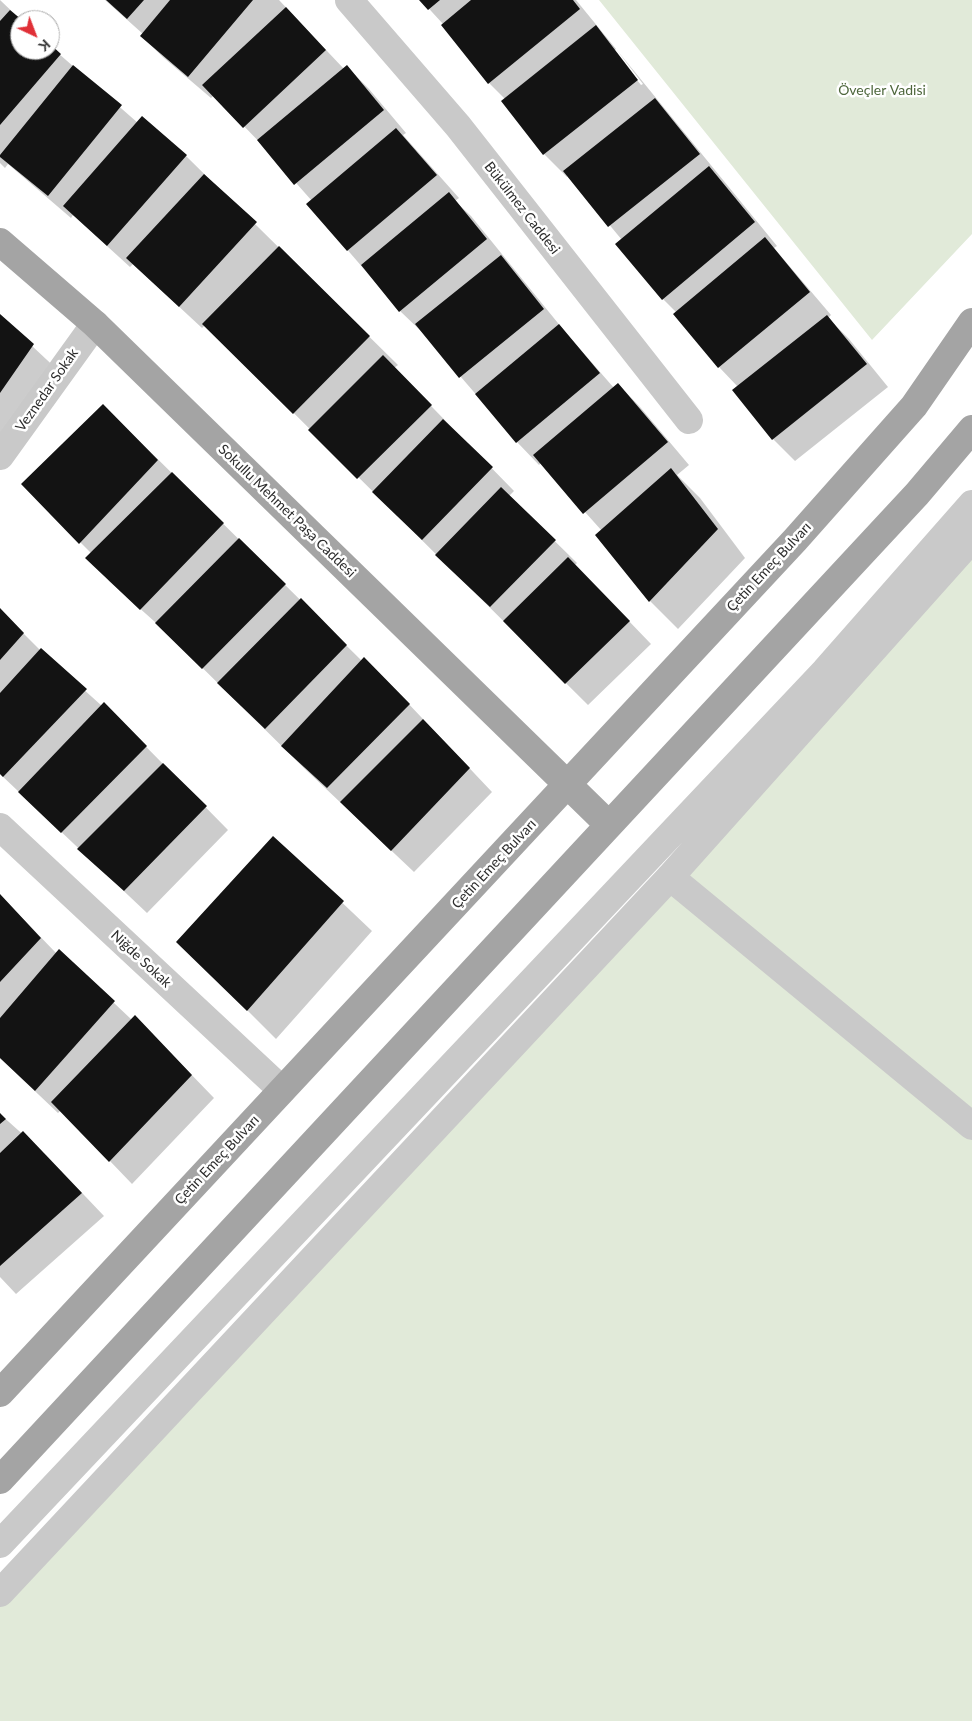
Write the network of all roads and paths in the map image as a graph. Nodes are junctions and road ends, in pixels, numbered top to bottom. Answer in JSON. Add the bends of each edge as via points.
{"nodes":[{"id":1,"x":349,"y":0,"type":"edge"},
{"id":2,"x":0,"y":242,"type":"edge"},
{"id":3,"x":972,"y":322,"type":"edge"},
{"id":4,"x":94,"y":324,"type":"junction"},
{"id":5,"x":689,"y":420,"type":"dead end"},
{"id":6,"x":972,"y":429,"type":"edge"},
{"id":7,"x":0,"y":456,"type":"edge"},
{"id":8,"x":972,"y":504,"type":"edge"},
{"id":9,"x":972,"y":539,"type":"edge"},
{"id":10,"x":569,"y":784,"type":"junction"},
{"id":11,"x":608,"y":824,"type":"junction"},
{"id":12,"x":0,"y":827,"type":"edge"},
{"id":13,"x":670,"y":877,"type":"junction"},
{"id":14,"x":282,"y":1090,"type":"junction"},
{"id":15,"x":972,"y":1126,"type":"edge"},
{"id":16,"x":0,"y":1393,"type":"edge"},
{"id":17,"x":0,"y":1480,"type":"edge"},
{"id":18,"x":0,"y":1544,"type":"edge"},
{"id":19,"x":0,"y":1593,"type":"edge"}],
"edges":[{"from":1,"to":5,"type":"street","name":"Bükülmez Caddesi","via":[[458,126]]},
{"from":2,"to":4,"type":"main road","name":"Sokullu Mehmet Paşa Caddesi"},
{"from":3,"to":10,"type":"main road","name":"Çetin Emeç Bulvarı","via":[[914,406]]},
{"from":4,"to":7,"type":"street","name":"Veznedar Sokak"},
{"from":4,"to":10,"type":"main road","name":"Sokullu Mehmet Paşa Caddesi"},
{"from":6,"to":11,"type":"main road","via":[[917,494]]},
{"from":8,"to":18,"type":"street","via":[[812,686]]},
{"from":9,"to":13,"type":"street"},
{"from":10,"to":11,"type":"main road","name":"Sokullu Mehmet Paşa Caddesi"},
{"from":10,"to":14,"type":"main road","name":"Çetin Emeç Bulvarı"},
{"from":11,"to":17,"type":"main road"},
{"from":12,"to":14,"type":"street","name":"Niğde Sokak"},
{"from":13,"to":15,"type":"street"},
{"from":13,"to":19,"type":"street"},
{"from":14,"to":16,"type":"main road","name":"Çetin Emeç Bulvarı"}]}
